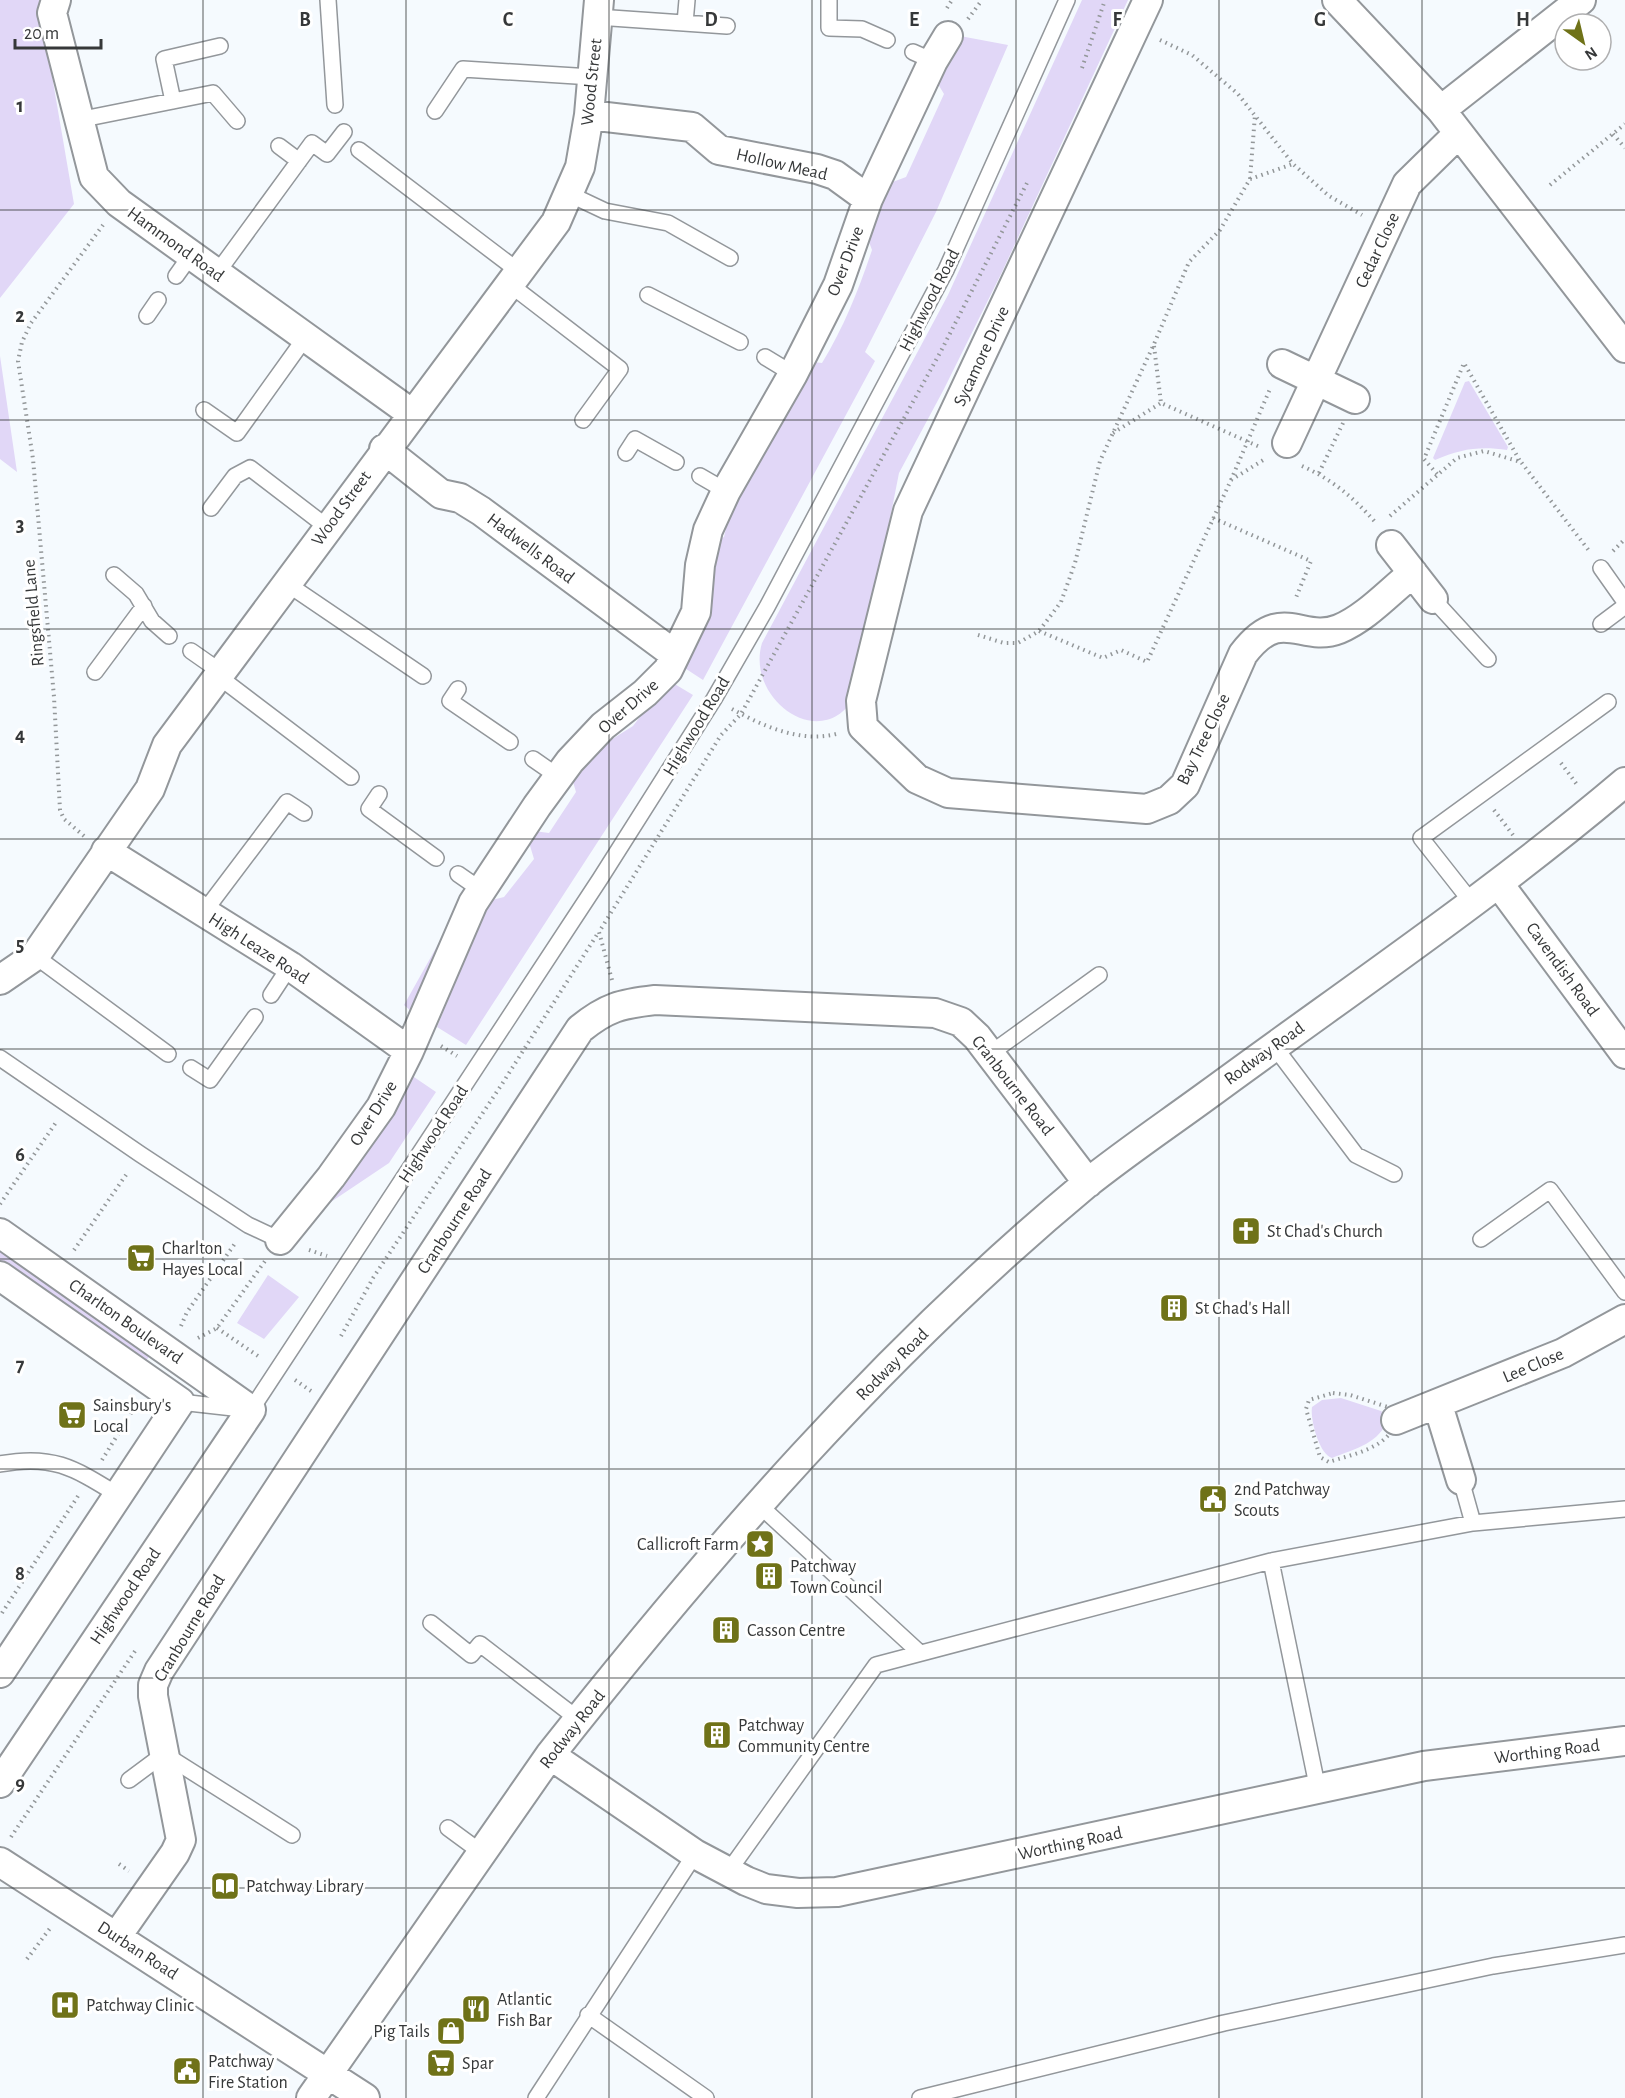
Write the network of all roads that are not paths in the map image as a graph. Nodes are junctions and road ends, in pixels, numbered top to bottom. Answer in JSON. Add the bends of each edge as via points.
{"nodes":[{"id":1,"x":56,"y":0,"type":"edge"},
{"id":2,"x":328,"y":0,"type":"edge"},
{"id":3,"x":687,"y":0,"type":"edge"},
{"id":4,"x":829,"y":0,"type":"edge"},
{"id":5,"x":1067,"y":0,"type":"edge"},
{"id":6,"x":1148,"y":0,"type":"edge"},
{"id":7,"x":1336,"y":0,"type":"edge"},
{"id":8,"x":1581,"y":0,"type":"edge"},
{"id":9,"x":598,"y":9,"type":"edge"},
{"id":10,"x":685,"y":23,"type":"junction"},
{"id":11,"x":727,"y":26,"type":"dead end"},
{"id":12,"x":948,"y":36,"type":"dead end"},
{"id":13,"x":887,"y":40,"type":"dead end"},
{"id":14,"x":220,"y":46,"type":"dead end"},
{"id":15,"x":592,"y":77,"type":"junction"},
{"id":16,"x":173,"y":101,"type":"junction"},
{"id":17,"x":335,"y":105,"type":"dead end"},
{"id":18,"x":1441,"y":110,"type":"junction"},
{"id":19,"x":435,"y":111,"type":"dead end"},
{"id":20,"x":589,"y":115,"type":"junction"},
{"id":21,"x":78,"y":120,"type":"junction"},
{"id":22,"x":237,"y":121,"type":"dead end"},
{"id":23,"x":344,"y":132,"type":"dead end"},
{"id":24,"x":1458,"y":134,"type":"junction"},
{"id":25,"x":279,"y":146,"type":"dead end"},
{"id":26,"x":359,"y":150,"type":"dead end"},
{"id":27,"x":299,"y":161,"type":"junction"},
{"id":28,"x":569,"y":194,"type":"junction"},
{"id":29,"x":868,"y":199,"type":"junction"},
{"id":30,"x":730,"y":258,"type":"dead end"},
{"id":31,"x":217,"y":273,"type":"junction"},
{"id":32,"x":513,"y":277,"type":"junction"},
{"id":33,"x":648,"y":295,"type":"dead end"},
{"id":34,"x":158,"y":300,"type":"dead end"},
{"id":35,"x":147,"y":316,"type":"dead end"},
{"id":36,"x":305,"y":338,"type":"junction"},
{"id":37,"x":740,"y":342,"type":"dead end"},
{"id":38,"x":1624,"y":343,"type":"edge"},
{"id":39,"x":765,"y":357,"type":"dead end"},
{"id":40,"x":1282,"y":364,"type":"road end"},
{"id":41,"x":793,"y":374,"type":"junction"},
{"id":42,"x":1317,"y":381,"type":"junction"},
{"id":43,"x":1354,"y":399,"type":"road end"},
{"id":44,"x":204,"y":410,"type":"dead end"},
{"id":45,"x":411,"y":413,"type":"junction"},
{"id":46,"x":583,"y":420,"type":"dead end"},
{"id":47,"x":384,"y":449,"type":"junction"},
{"id":48,"x":1279,"y":452,"type":"road end"},
{"id":49,"x":626,"y":453,"type":"dead end"},
{"id":50,"x":676,"y":462,"type":"dead end"},
{"id":51,"x":700,"y":476,"type":"dead end"},
{"id":52,"x":726,"y":490,"type":"junction"},
{"id":53,"x":211,"y":508,"type":"dead end"},
{"id":54,"x":327,"y":527,"type":"junction"},
{"id":55,"x":1391,"y":544,"type":"dead end"},
{"id":56,"x":1602,"y":568,"type":"road end"},
{"id":57,"x":1413,"y":573,"type":"junction"},
{"id":58,"x":114,"y":575,"type":"dead end"},
{"id":59,"x":286,"y":583,"type":"junction"},
{"id":60,"x":1433,"y":599,"type":"joint"},
{"id":61,"x":1625,"y":604,"type":"edge"},
{"id":62,"x":144,"y":606,"type":"junction"},
{"id":63,"x":1601,"y":624,"type":"dead end"},
{"id":64,"x":169,"y":636,"type":"dead end"},
{"id":65,"x":191,"y":651,"type":"dead end"},
{"id":66,"x":674,"y":654,"type":"junction"},
{"id":67,"x":1488,"y":659,"type":"dead end"},
{"id":68,"x":95,"y":672,"type":"dead end"},
{"id":69,"x":219,"y":674,"type":"junction"},
{"id":70,"x":423,"y":676,"type":"dead end"},
{"id":71,"x":458,"y":689,"type":"dead end"},
{"id":72,"x":1608,"y":702,"type":"dead end"},
{"id":73,"x":863,"y":727,"type":"joint"},
{"id":74,"x":510,"y":742,"type":"dead end"},
{"id":75,"x":533,"y":759,"type":"dead end"},
{"id":76,"x":351,"y":777,"type":"dead end"},
{"id":77,"x":559,"y":777,"type":"junction"},
{"id":78,"x":1625,"y":782,"type":"edge"},
{"id":79,"x":380,"y":795,"type":"dead end"},
{"id":80,"x":304,"y":813,"type":"dead end"},
{"id":81,"x":106,"y":851,"type":"junction"},
{"id":82,"x":436,"y":858,"type":"dead end"},
{"id":83,"x":458,"y":874,"type":"dead end"},
{"id":84,"x":1499,"y":884,"type":"junction"},
{"id":85,"x":481,"y":890,"type":"junction"},
{"id":86,"x":1473,"y":904,"type":"junction"},
{"id":87,"x":204,"y":912,"type":"junction"},
{"id":88,"x":35,"y":956,"type":"junction"},
{"id":89,"x":290,"y":966,"type":"junction"},
{"id":90,"x":1099,"y":975,"type":"dead end"},
{"id":91,"x":0,"y":980,"type":"edge"},
{"id":92,"x":271,"y":995,"type":"dead end"},
{"id":93,"x":255,"y":1017,"type":"dead end"},
{"id":94,"x":1274,"y":1046,"type":"junction"},
{"id":95,"x":408,"y":1051,"type":"junction"},
{"id":96,"x":991,"y":1053,"type":"junction"},
{"id":97,"x":168,"y":1054,"type":"dead end"},
{"id":98,"x":1625,"y":1054,"type":"edge"},
{"id":99,"x":0,"y":1058,"type":"edge"},
{"id":100,"x":191,"y":1068,"type":"dead end"},
{"id":101,"x":1394,"y":1173,"type":"dead end"},
{"id":102,"x":1088,"y":1183,"type":"junction"},
{"id":103,"x":0,"y":1233,"type":"edge"},
{"id":104,"x":1481,"y":1239,"type":"dead end"},
{"id":105,"x":280,"y":1240,"type":"joint"},
{"id":106,"x":0,"y":1276,"type":"edge"},
{"id":107,"x":1625,"y":1292,"type":"edge"},
{"id":108,"x":1625,"y":1319,"type":"edge"},
{"id":109,"x":180,"y":1402,"type":"junction"},
{"id":110,"x":1438,"y":1405,"type":"junction"},
{"id":111,"x":251,"y":1410,"type":"junction"},
{"id":112,"x":1396,"y":1420,"type":"road end"},
{"id":113,"x":0,"y":1464,"type":"edge"},
{"id":114,"x":1461,"y":1480,"type":"joint"},
{"id":115,"x":118,"y":1495,"type":"junction"},
{"id":116,"x":758,"y":1504,"type":"junction"},
{"id":117,"x":1625,"y":1509,"type":"edge"},
{"id":118,"x":1473,"y":1522,"type":"junction"},
{"id":119,"x":1271,"y":1561,"type":"junction"},
{"id":120,"x":431,"y":1623,"type":"dead end"},
{"id":121,"x":920,"y":1653,"type":"junction"},
{"id":122,"x":0,"y":1673,"type":"edge"},
{"id":123,"x":578,"y":1719,"type":"junction"},
{"id":124,"x":1625,"y":1742,"type":"edge"},
{"id":125,"x":164,"y":1754,"type":"junction"},
{"id":126,"x":550,"y":1755,"type":"junction"},
{"id":127,"x":129,"y":1780,"type":"dead end"},
{"id":128,"x":0,"y":1783,"type":"edge"},
{"id":129,"x":1318,"y":1790,"type":"junction"},
{"id":130,"x":448,"y":1828,"type":"dead end"},
{"id":131,"x":292,"y":1835,"type":"dead end"},
{"id":132,"x":482,"y":1853,"type":"junction"},
{"id":133,"x":3,"y":1854,"type":"edge"},
{"id":134,"x":696,"y":1854,"type":"junction"},
{"id":135,"x":728,"y":1872,"type":"junction"},
{"id":136,"x":117,"y":1936,"type":"junction"},
{"id":137,"x":1625,"y":1945,"type":"edge"},
{"id":138,"x":588,"y":2015,"type":"junction"},
{"id":139,"x":328,"y":2073,"type":"junction"},
{"id":140,"x":311,"y":2098,"type":"edge"},
{"id":141,"x":365,"y":2098,"type":"edge"},
{"id":142,"x":536,"y":2098,"type":"edge"},
{"id":143,"x":706,"y":2098,"type":"edge"},
{"id":144,"x":920,"y":2098,"type":"edge"}],
"edges":[{"from":1,"to":21,"type":"street","name":"Hammond Road","via":[[52,13]]},
{"from":2,"to":17,"type":"lane"},
{"from":3,"to":10,"type":"lane"},
{"from":4,"to":13,"type":"lane","via":[[829,28],[862,29]]},
{"from":5,"to":111,"type":"lane","name":"Highwood Road","via":[[946,270],[819,512],[714,699],[594,889]]},
{"from":6,"to":73,"type":"street","name":"Sycamore Drive","via":[[908,511],[861,701]]},
{"from":7,"to":18,"type":"street"},
{"from":8,"to":18,"type":"street"},
{"from":9,"to":10,"type":"lane"},
{"from":9,"to":15,"type":"street","name":"Wood Street"},
{"from":10,"to":11,"type":"lane"},
{"from":12,"to":29,"type":"street","name":"Over Drive","via":[[923,56]]},
{"from":14,"to":16,"type":"lane","via":[[164,59]]},
{"from":15,"to":19,"type":"lane","via":[[463,69]]},
{"from":15,"to":20,"type":"street","name":"Wood Street"},
{"from":16,"to":21,"type":"lane"},
{"from":16,"to":22,"type":"lane","via":[[213,93]]},
{"from":18,"to":24,"type":"street"},
{"from":20,"to":28,"type":"street","name":"Wood Street","via":[[580,167]]},
{"from":20,"to":29,"type":"street","name":"Hollow Mead","via":[[692,127],[719,150],[817,169],[835,175]]},
{"from":21,"to":31,"type":"street","name":"Hammond Road","via":[[94,177],[183,265]]},
{"from":23,"to":27,"type":"lane","via":[[327,154],[312,143]]},
{"from":24,"to":38,"type":"street"},
{"from":24,"to":42,"type":"street","name":"Cedar Close","via":[[1407,184]]},
{"from":25,"to":27,"type":"lane"},
{"from":26,"to":32,"type":"lane"},
{"from":27,"to":31,"type":"lane"},
{"from":28,"to":30,"type":"lane","via":[[605,211],[668,223]]},
{"from":28,"to":32,"type":"street","name":"Wood Street","via":[[556,222]]},
{"from":29,"to":41,"type":"street","name":"Over Drive","via":[[838,285]]},
{"from":31,"to":36,"type":"street","name":"Hammond Road"},
{"from":32,"to":45,"type":"street","name":"Wood Street"},
{"from":32,"to":46,"type":"lane","via":[[621,369]]},
{"from":33,"to":37,"type":"lane"},
{"from":34,"to":35,"type":"lane"},
{"from":36,"to":44,"type":"lane","via":[[237,433]]},
{"from":36,"to":45,"type":"street","name":"Hammond Road"},
{"from":39,"to":41,"type":"lane"},
{"from":40,"to":42,"type":"street"},
{"from":41,"to":52,"type":"street","name":"Over Drive"},
{"from":42,"to":43,"type":"street"},
{"from":42,"to":48,"type":"street","name":"Cedar Close"},
{"from":45,"to":47,"type":"street","name":"Wood Street"},
{"from":47,"to":54,"type":"street","name":"Wood Street"},
{"from":47,"to":66,"type":"street","name":"Hadwells Road","via":[[441,494],[460,498],[481,511]]},
{"from":49,"to":50,"type":"lane","via":[[635,440]]},
{"from":51,"to":52,"type":"lane"},
{"from":52,"to":66,"type":"street","name":"Over Drive","via":[[708,530],[696,612]]},
{"from":53,"to":54,"type":"lane","via":[[235,476],[250,468]]},
{"from":54,"to":59,"type":"street","name":"Wood Street"},
{"from":55,"to":57,"type":"street"},
{"from":56,"to":61,"type":"lane"},
{"from":57,"to":60,"type":"street"},
{"from":57,"to":73,"type":"street","name":"Bay Tree Close","via":[[1337,630],[1283,626],[1264,633],[1243,654],[1185,785],[1169,800],[1147,809],[948,793],[916,779]]},
{"from":58,"to":62,"type":"lane"},
{"from":59,"to":69,"type":"street","name":"Wood Street"},
{"from":59,"to":70,"type":"lane"},
{"from":60,"to":67,"type":"lane"},
{"from":61,"to":63,"type":"lane"},
{"from":62,"to":64,"type":"lane","via":[[152,621]]},
{"from":62,"to":68,"type":"lane"},
{"from":65,"to":69,"type":"lane"},
{"from":66,"to":77,"type":"street","name":"Over Drive","via":[[668,670],[603,726]]},
{"from":69,"to":76,"type":"lane"},
{"from":69,"to":81,"type":"street","name":"Wood Street","via":[[167,745],[150,789]]},
{"from":71,"to":74,"type":"lane","via":[[450,701]]},
{"from":72,"to":86,"type":"lane","via":[[1420,838]]},
{"from":75,"to":77,"type":"lane"},
{"from":77,"to":85,"type":"street","name":"Over Drive"},
{"from":78,"to":84,"type":"street","name":"Rodway Road"},
{"from":79,"to":82,"type":"lane","via":[[369,809]]},
{"from":80,"to":87,"type":"lane","via":[[286,801]]},
{"from":81,"to":87,"type":"street","name":"High Leaze Road"},
{"from":81,"to":88,"type":"street","name":"Wood Street"},
{"from":83,"to":85,"type":"lane"},
{"from":84,"to":86,"type":"street","name":"Rodway Road"},
{"from":84,"to":98,"type":"street","name":"Cavendish Road"},
{"from":85,"to":95,"type":"street","name":"Over Drive"},
{"from":86,"to":94,"type":"street","name":"Rodway Road"},
{"from":87,"to":89,"type":"street","name":"High Leaze Road"},
{"from":88,"to":91,"type":"street","name":"Wood Street"},
{"from":88,"to":97,"type":"lane"},
{"from":89,"to":92,"type":"lane"},
{"from":89,"to":95,"type":"street","name":"High Leaze Road"},
{"from":90,"to":96,"type":"lane"},
{"from":93,"to":100,"type":"lane","via":[[210,1080]]},
{"from":94,"to":101,"type":"lane","via":[[1356,1155]]},
{"from":94,"to":102,"type":"street","name":"Rodway Road"},
{"from":95,"to":105,"type":"street","name":"Over Drive","via":[[381,1107]]},
{"from":96,"to":102,"type":"street","name":"Cranbourne Road"},
{"from":96,"to":125,"type":"street","name":"Cranbourne Road","via":[[961,1022],[935,1013],[655,1000],[618,1004],[580,1029],[159,1671],[153,1696]]},
{"from":99,"to":105,"type":"lane","via":[[248,1225]]},
{"from":102,"to":116,"type":"street","name":"Rodway Road","via":[[926,1329]]},
{"from":103,"to":111,"type":"street","name":"Charlton Boulevard"},
{"from":104,"to":107,"type":"lane","via":[[1550,1190]]},
{"from":106,"to":109,"type":"street","name":"Charlton Boulevard"},
{"from":108,"to":110,"type":"street","name":"Lee Close","via":[[1563,1353]]},
{"from":109,"to":111,"type":"lane"},
{"from":109,"to":115,"type":"street"},
{"from":110,"to":112,"type":"street","name":"Lee Close"},
{"from":110,"to":114,"type":"street"},
{"from":111,"to":128,"type":"street","name":"Highwood Road"},
{"from":113,"to":115,"type":"lane","via":[[46,1460],[90,1478]]},
{"from":114,"to":118,"type":"lane"},
{"from":115,"to":122,"type":"street"},
{"from":116,"to":121,"type":"lane"},
{"from":116,"to":123,"type":"street","name":"Rodway Road"},
{"from":117,"to":118,"type":"lane"},
{"from":118,"to":119,"type":"lane"},
{"from":119,"to":121,"type":"lane"},
{"from":119,"to":129,"type":"lane"},
{"from":120,"to":123,"type":"lane","via":[[471,1656],[480,1644]]},
{"from":121,"to":135,"type":"lane","via":[[876,1665]]},
{"from":123,"to":126,"type":"street","name":"Rodway Road"},
{"from":124,"to":129,"type":"street","name":"Worthing Road","via":[[1424,1766]]},
{"from":125,"to":127,"type":"lane"},
{"from":125,"to":131,"type":"lane"},
{"from":125,"to":136,"type":"street","name":"Cranbourne Road","via":[[181,1840]]},
{"from":126,"to":132,"type":"street","name":"Rodway Road"},
{"from":126,"to":134,"type":"street","name":"Worthing Road"},
{"from":129,"to":135,"type":"street","name":"Worthing Road","via":[[837,1892],[766,1889]]},
{"from":130,"to":132,"type":"lane"},
{"from":132,"to":139,"type":"street","name":"Rodway Road"},
{"from":133,"to":136,"type":"street","name":"Durban Road","via":[[68,1905]]},
{"from":134,"to":135,"type":"street","name":"Worthing Road"},
{"from":134,"to":138,"type":"lane"},
{"from":136,"to":139,"type":"street","name":"Durban Road"},
{"from":137,"to":144,"type":"lane","via":[[1493,1966],[1224,2023]]},
{"from":138,"to":142,"type":"lane"},
{"from":138,"to":143,"type":"lane"},
{"from":139,"to":140,"type":"street","name":"Rodway Road"},
{"from":139,"to":141,"type":"street","name":"Durban Road"}]}
